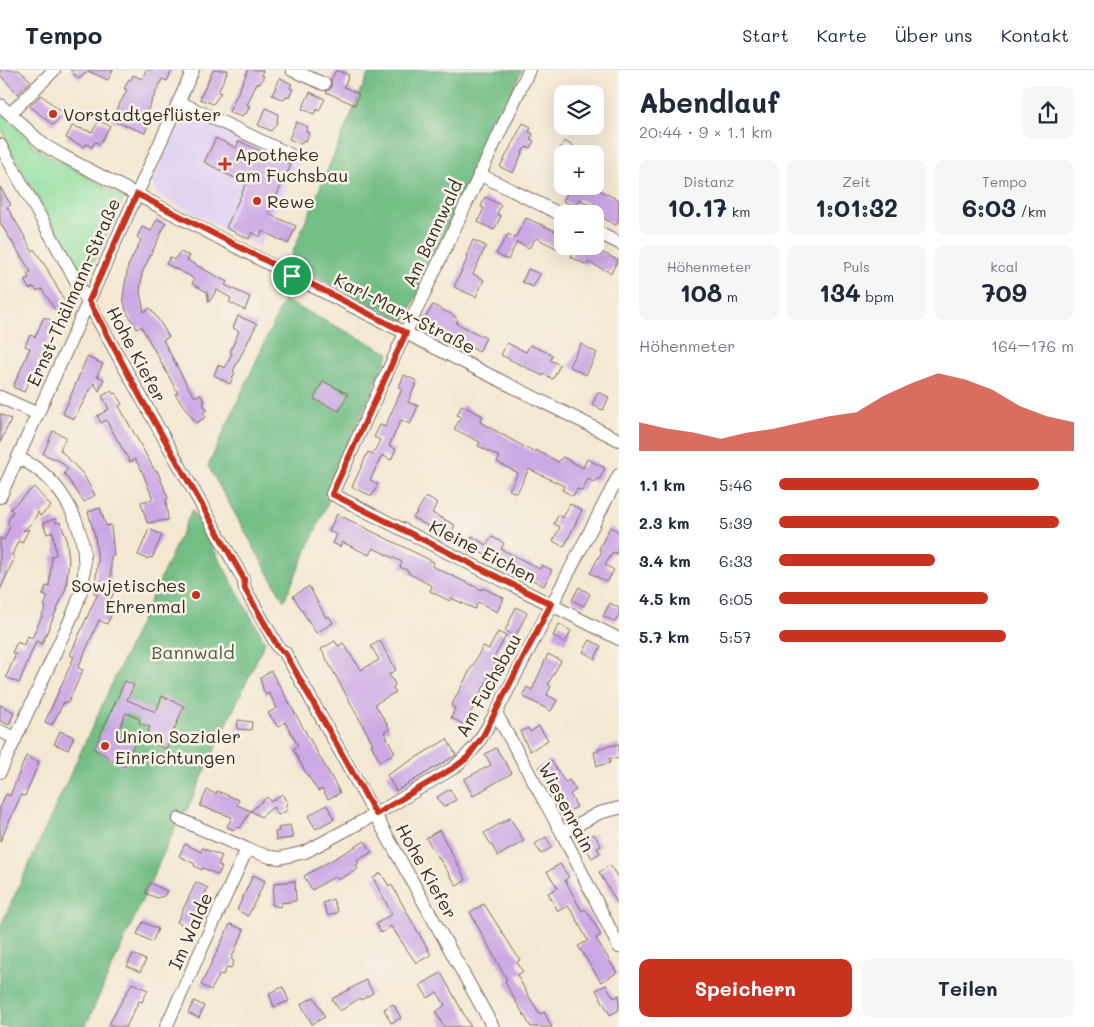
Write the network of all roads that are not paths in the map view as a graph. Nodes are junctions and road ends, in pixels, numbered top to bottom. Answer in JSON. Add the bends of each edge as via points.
{"nodes":[{"id":1,"x":54,"y":70,"type":"edge"},
{"id":2,"x":193,"y":70,"type":"edge"},
{"id":3,"x":292,"y":70,"type":"edge"},
{"id":4,"x":529,"y":70,"type":"edge"},
{"id":5,"x":324,"y":84,"type":"dead end"},
{"id":6,"x":179,"y":102,"type":"junction"},
{"id":7,"x":0,"y":105,"type":"edge"},
{"id":8,"x":12,"y":113,"type":"junction"},
{"id":9,"x":0,"y":145,"type":"edge"},
{"id":10,"x":289,"y":154,"type":"dead end"},
{"id":11,"x":479,"y":174,"type":"junction"},
{"id":12,"x":137,"y":194,"type":"junction"},
{"id":13,"x":554,"y":211,"type":"edge"},
{"id":14,"x":604,"y":236,"type":"edge"},
{"id":15,"x":619,"y":243,"type":"edge"},
{"id":16,"x":89,"y":301,"type":"junction"},
{"id":17,"x":406,"y":333,"type":"junction"},
{"id":18,"x":0,"y":397,"type":"edge"},
{"id":19,"x":38,"y":414,"type":"junction"},
{"id":20,"x":619,"y":440,"type":"edge"},
{"id":21,"x":18,"y":458,"type":"junction"},
{"id":22,"x":619,"y":476,"type":"edge"},
{"id":23,"x":332,"y":494,"type":"joint"},
{"id":24,"x":0,"y":497,"type":"edge"},
{"id":25,"x":551,"y":604,"type":"junction"},
{"id":26,"x":619,"y":639,"type":"edge"},
{"id":27,"x":496,"y":713,"type":"junction"},
{"id":28,"x":0,"y":731,"type":"edge"},
{"id":29,"x":15,"y":738,"type":"junction"},
{"id":30,"x":0,"y":772,"type":"edge"},
{"id":31,"x":619,"y":808,"type":"edge"},
{"id":32,"x":376,"y":814,"type":"junction"},
{"id":33,"x":179,"y":819,"type":"dead end"},
{"id":34,"x":562,"y":833,"type":"junction"},
{"id":35,"x":247,"y":849,"type":"junction"},
{"id":36,"x":619,"y":946,"type":"edge"},
{"id":37,"x":170,"y":1026,"type":"edge"},
{"id":38,"x":493,"y":1027,"type":"edge"}],
"edges":[{"from":1,"to":8,"type":"street"},
{"from":2,"to":6,"type":"street","name":"Ernst-Thälmann-Straße"},
{"from":3,"to":5,"type":"street"},
{"from":4,"to":11,"type":"street","name":"Am Bannwald"},
{"from":6,"to":10,"type":"street"},
{"from":6,"to":12,"type":"street","name":"Ernst-Thälmann-Straße"},
{"from":7,"to":8,"type":"street","name":"Karl-Marx-Straße"},
{"from":8,"to":12,"type":"street","name":"Karl-Marx-Straße","via":[[44,145]]},
{"from":9,"to":16,"type":"street","name":"Hohe Kiefer"},
{"from":11,"to":13,"type":"street"},
{"from":11,"to":17,"type":"street","name":"Am Bannwald"},
{"from":12,"to":16,"type":"street","name":"Ernst-Thälmann-Straße"},
{"from":12,"to":17,"type":"street","name":"Karl-Marx-Straße"},
{"from":14,"to":15,"type":"street"},
{"from":16,"to":19,"type":"street","name":"Ernst-Thälmann-Straße"},
{"from":16,"to":32,"type":"street","name":"Hohe Kiefer"},
{"from":17,"to":20,"type":"street","name":"Karl-Marx-Straße"},
{"from":17,"to":23,"type":"street","name":"Am Bannwald"},
{"from":18,"to":19,"type":"street"},
{"from":19,"to":21,"type":"street","name":"Ernst-Thälmann-Straße"},
{"from":21,"to":24,"type":"street","name":"Ernst-Thälmann-Straße"},
{"from":21,"to":29,"type":"street","via":[[47,478],[69,506],[82,541],[84,568],[78,601]]},
{"from":22,"to":25,"type":"street","name":"Am Fuchsbau"},
{"from":23,"to":25,"type":"street","name":"Kleine Eichen"},
{"from":25,"to":26,"type":"street","name":"Kleine Eichen"},
{"from":25,"to":27,"type":"street","name":"Am Fuchsbau"},
{"from":27,"to":32,"type":"street","name":"Am Fuchsbau","via":[[467,758]]},
{"from":27,"to":34,"type":"street","name":"Wiesenrain"},
{"from":28,"to":29,"type":"street"},
{"from":29,"to":30,"type":"street"},
{"from":31,"to":34,"type":"street","via":[[599,813]]},
{"from":32,"to":35,"type":"street","name":"Am Fuchsbau","via":[[305,852],[270,857]]},
{"from":32,"to":38,"type":"street","name":"Hohe Kiefer"},
{"from":33,"to":35,"type":"street","name":"Am Fuchsbau"},
{"from":34,"to":36,"type":"street","name":"Wiesenrain"},
{"from":35,"to":37,"type":"street","name":"Im Walde"}]}
